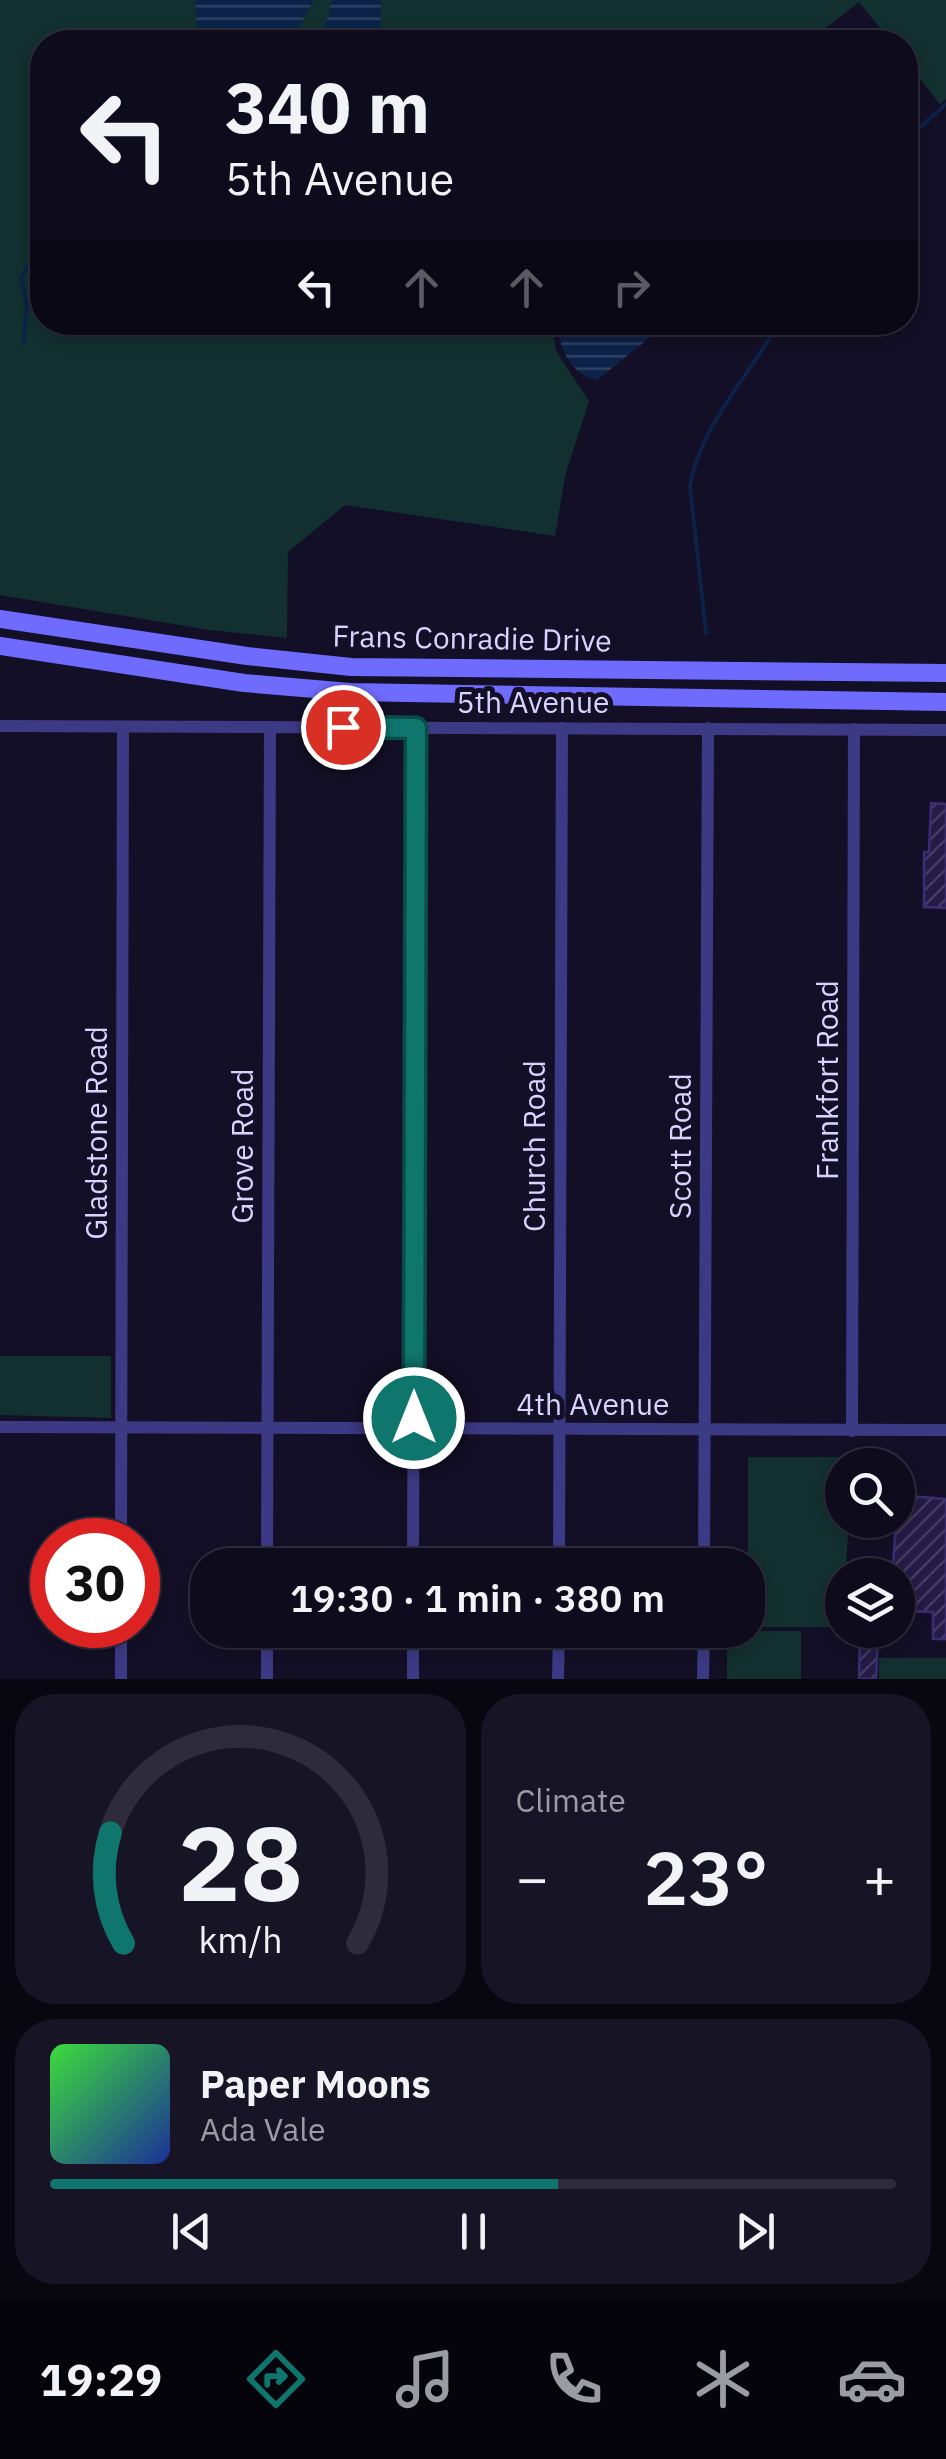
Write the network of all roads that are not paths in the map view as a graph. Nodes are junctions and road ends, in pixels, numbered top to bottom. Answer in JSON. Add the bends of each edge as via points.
{"nodes":[{"id":1,"x":0,"y":619,"type":"edge"},
{"id":2,"x":0,"y":646,"type":"edge"},
{"id":3,"x":946,"y":672,"type":"edge"},
{"id":4,"x":946,"y":702,"type":"edge"},
{"id":5,"x":0,"y":726,"type":"edge"},
{"id":6,"x":124,"y":726,"type":"junction"},
{"id":7,"x":270,"y":727,"type":"junction"},
{"id":8,"x":416,"y":728,"type":"junction"},
{"id":9,"x":562,"y":728,"type":"junction"},
{"id":10,"x":708,"y":728,"type":"junction"},
{"id":11,"x":854,"y":729,"type":"junction"},
{"id":12,"x":946,"y":730,"type":"edge"},
{"id":13,"x":0,"y":1428,"type":"edge"},
{"id":14,"x":121,"y":1428,"type":"junction"},
{"id":15,"x":267,"y":1428,"type":"junction"},
{"id":16,"x":414,"y":1429,"type":"junction"},
{"id":17,"x":559,"y":1430,"type":"junction"},
{"id":18,"x":705,"y":1430,"type":"junction"},
{"id":19,"x":946,"y":1430,"type":"edge"},
{"id":20,"x":852,"y":1431,"type":"junction"},
{"id":21,"x":121,"y":1518,"type":"edge"},
{"id":22,"x":267,"y":1548,"type":"edge"},
{"id":23,"x":413,"y":1548,"type":"edge"},
{"id":24,"x":559,"y":1548,"type":"edge"},
{"id":25,"x":704,"y":1548,"type":"edge"},
{"id":26,"x":121,"y":1648,"type":"edge"},
{"id":27,"x":266,"y":1648,"type":"edge"},
{"id":28,"x":413,"y":1648,"type":"edge"},
{"id":29,"x":558,"y":1648,"type":"edge"},
{"id":30,"x":704,"y":1648,"type":"edge"},
{"id":31,"x":121,"y":1679,"type":"edge"},
{"id":32,"x":266,"y":1679,"type":"edge"},
{"id":33,"x":413,"y":1679,"type":"edge"},
{"id":34,"x":558,"y":1679,"type":"edge"},
{"id":35,"x":703,"y":1679,"type":"edge"}],
"edges":[{"from":1,"to":3,"type":"main road","name":"Frans Conradie Drive","via":[[352,667]]},
{"from":2,"to":4,"type":"main road","name":"Frans Conradie Drive","via":[[350,692]]},
{"from":5,"to":6,"type":"street","name":"5th Avenue"},
{"from":6,"to":7,"type":"street","name":"5th Avenue"},
{"from":6,"to":14,"type":"street","name":"Gladstone Road"},
{"from":7,"to":8,"type":"street","name":"5th Avenue"},
{"from":7,"to":15,"type":"street","name":"Grove Road"},
{"from":8,"to":9,"type":"street","name":"5th Avenue"},
{"from":8,"to":16,"type":"street"},
{"from":9,"to":10,"type":"street","name":"5th Avenue"},
{"from":9,"to":17,"type":"street","name":"Church Road"},
{"from":10,"to":11,"type":"street","name":"5th Avenue"},
{"from":10,"to":18,"type":"street","name":"Scott Road"},
{"from":11,"to":12,"type":"street","name":"5th Avenue"},
{"from":11,"to":20,"type":"street","name":"Frankfort Road"},
{"from":13,"to":14,"type":"street","name":"4th Avenue"},
{"from":14,"to":15,"type":"street","name":"4th Avenue"},
{"from":14,"to":21,"type":"street","name":"Gladstone Road"},
{"from":15,"to":16,"type":"street","name":"4th Avenue"},
{"from":15,"to":22,"type":"street","name":"Grove Road"},
{"from":16,"to":17,"type":"street","name":"4th Avenue"},
{"from":16,"to":23,"type":"street"},
{"from":17,"to":18,"type":"street","name":"4th Avenue"},
{"from":17,"to":24,"type":"street","name":"Church Road"},
{"from":18,"to":20,"type":"street","name":"4th Avenue"},
{"from":18,"to":25,"type":"street","name":"Scott Road"},
{"from":19,"to":20,"type":"street","name":"4th Avenue"},
{"from":26,"to":31,"type":"street"},
{"from":27,"to":32,"type":"street"},
{"from":28,"to":33,"type":"street"},
{"from":29,"to":34,"type":"street"},
{"from":30,"to":35,"type":"street"}]}
